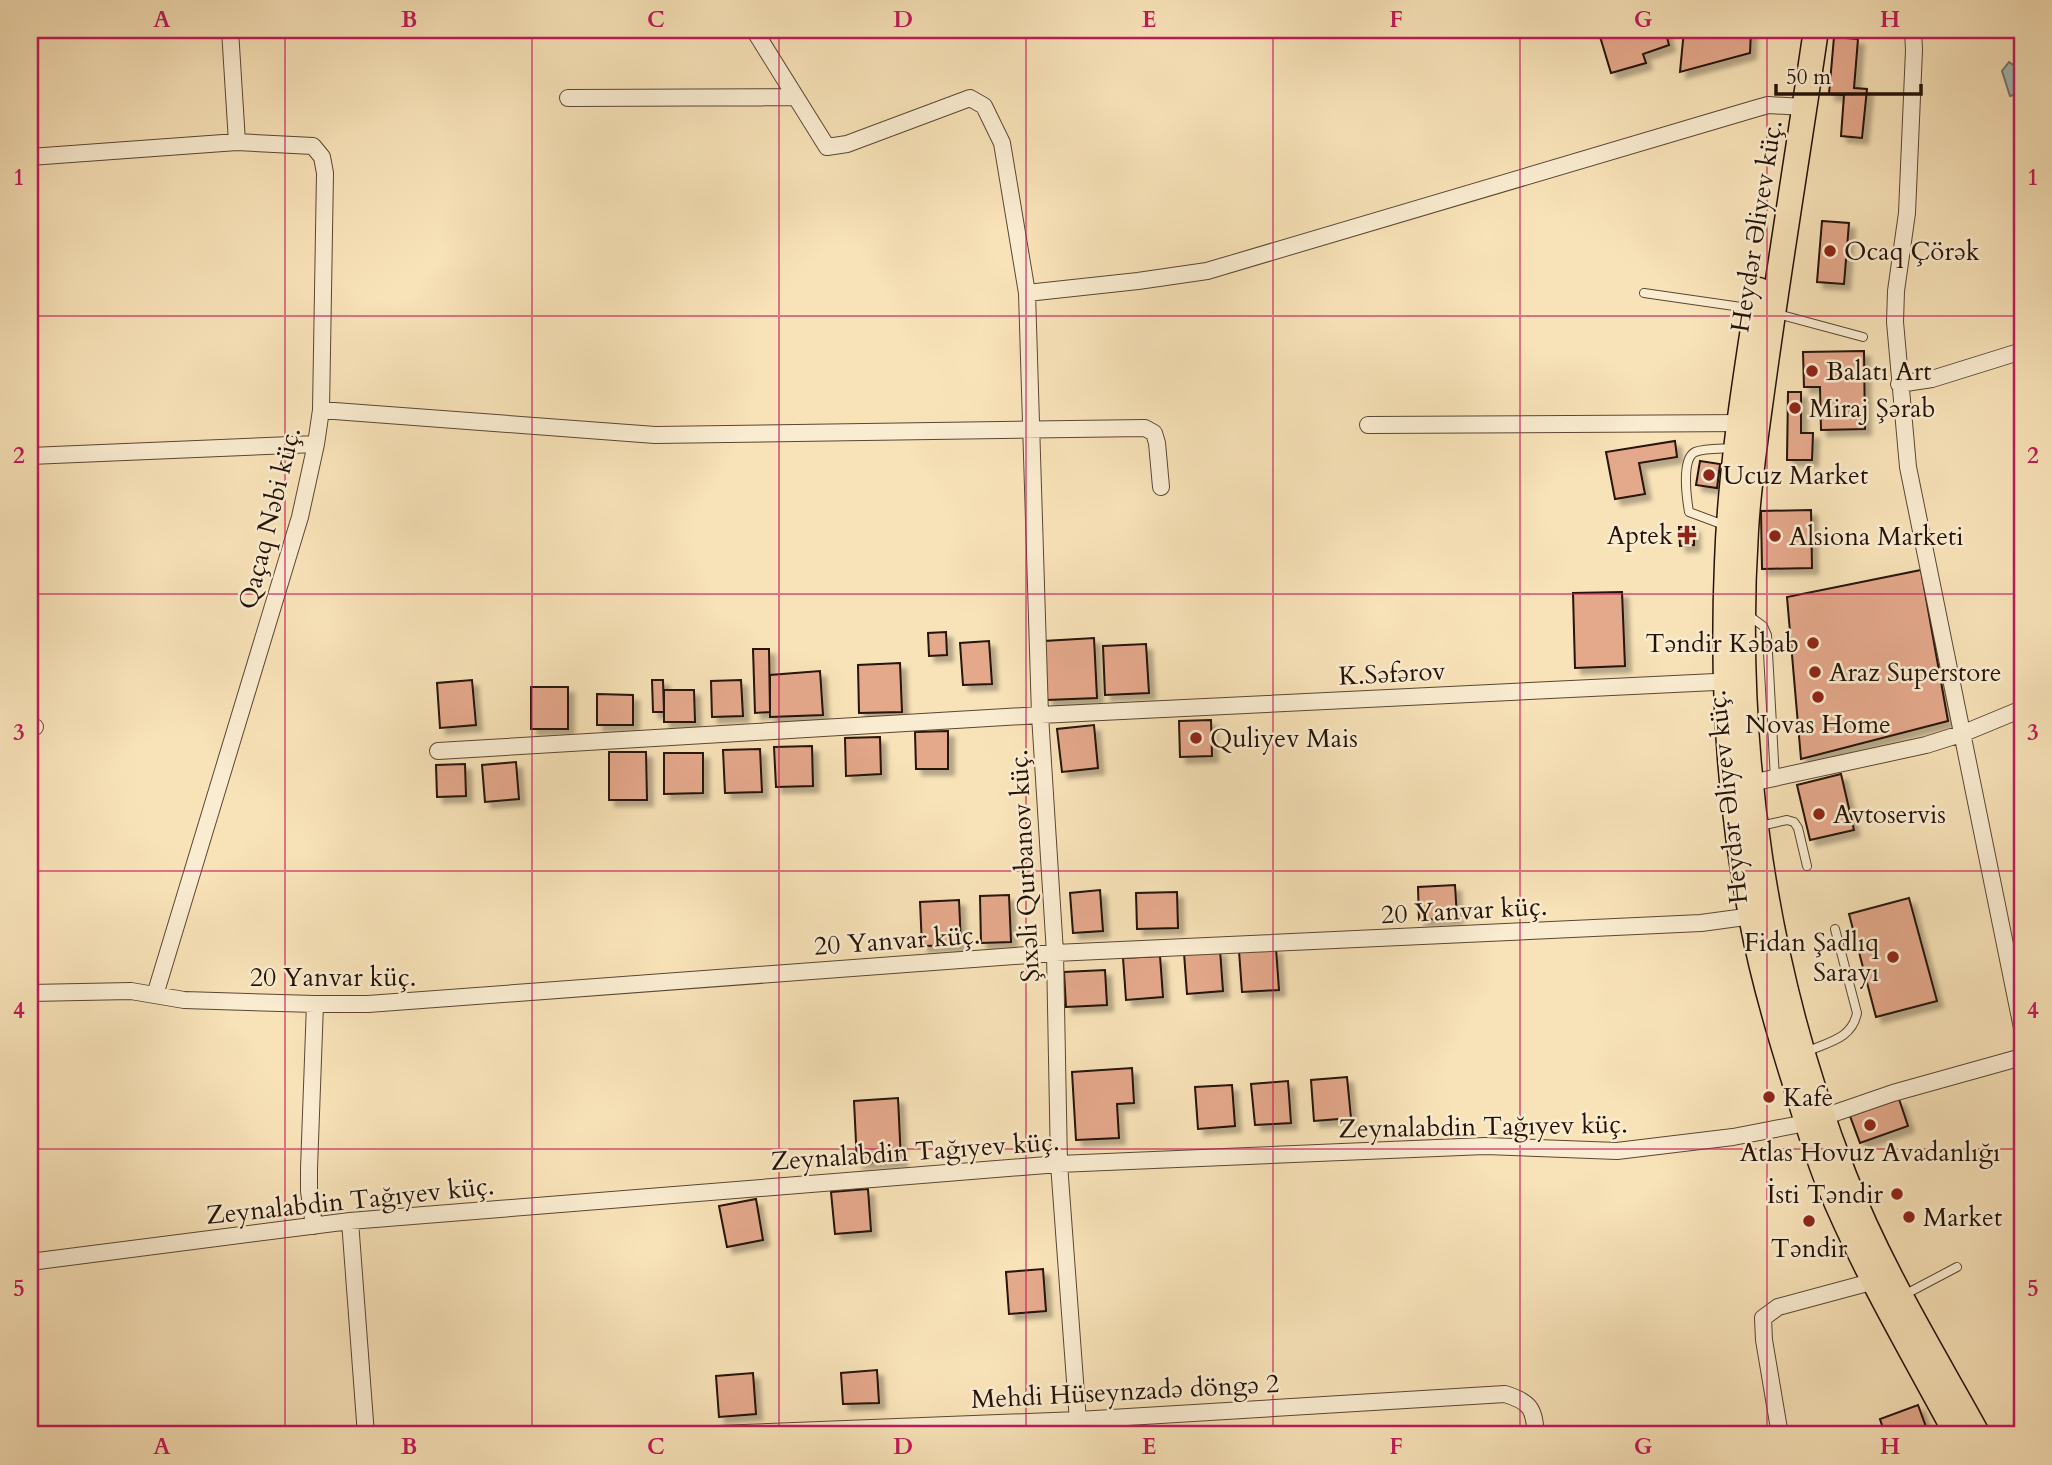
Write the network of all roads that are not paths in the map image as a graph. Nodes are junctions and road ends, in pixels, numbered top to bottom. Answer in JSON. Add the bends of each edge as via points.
{"nodes":[{"id":1,"x":230,"y":30,"type":"edge"},
{"id":2,"x":754,"y":30,"type":"edge"},
{"id":3,"x":1799,"y":30,"type":"edge"},
{"id":4,"x":1816,"y":30,"type":"edge"},
{"id":5,"x":1913,"y":30,"type":"edge"},
{"id":6,"x":796,"y":97,"type":"junction"},
{"id":7,"x":568,"y":98,"type":"dead end"},
{"id":8,"x":1796,"y":106,"type":"junction"},
{"id":9,"x":237,"y":142,"type":"junction"},
{"id":10,"x":30,"y":157,"type":"edge"},
{"id":11,"x":1027,"y":293,"type":"junction"},
{"id":12,"x":1644,"y":293,"type":"dead end"},
{"id":13,"x":1765,"y":311,"type":"junction"},
{"id":14,"x":1863,"y":337,"type":"dead end"},
{"id":15,"x":2022,"y":351,"type":"edge"},
{"id":16,"x":1899,"y":384,"type":"junction"},
{"id":17,"x":321,"y":410,"type":"junction"},
{"id":18,"x":1749,"y":423,"type":"junction"},
{"id":19,"x":1368,"y":425,"type":"dead end"},
{"id":20,"x":1030,"y":430,"type":"junction"},
{"id":21,"x":316,"y":444,"type":"junction"},
{"id":22,"x":1737,"y":447,"type":"junction"},
{"id":23,"x":30,"y":456,"type":"edge"},
{"id":24,"x":1161,"y":487,"type":"dead end"},
{"id":25,"x":1729,"y":527,"type":"junction"},
{"id":26,"x":1744,"y":611,"type":"junction"},
{"id":27,"x":1736,"y":681,"type":"junction"},
{"id":28,"x":2022,"y":709,"type":"edge"},
{"id":29,"x":1040,"y":715,"type":"junction"},
{"id":30,"x":1964,"y":733,"type":"junction"},
{"id":31,"x":438,"y":751,"type":"dead end"},
{"id":32,"x":1763,"y":781,"type":"junction"},
{"id":33,"x":1757,"y":826,"type":"junction"},
{"id":34,"x":1807,"y":866,"type":"dead end"},
{"id":35,"x":1760,"y":915,"type":"junction"},
{"id":36,"x":1835,"y":929,"type":"dead end"},
{"id":37,"x":1055,"y":953,"type":"junction"},
{"id":38,"x":30,"y":993,"type":"edge"},
{"id":39,"x":155,"y":995,"type":"junction"},
{"id":40,"x":315,"y":1004,"type":"junction"},
{"id":41,"x":2022,"y":1028,"type":"edge"},
{"id":42,"x":1803,"y":1054,"type":"junction"},
{"id":43,"x":2022,"y":1057,"type":"edge"},
{"id":44,"x":1815,"y":1120,"type":"junction"},
{"id":45,"x":1059,"y":1164,"type":"junction"},
{"id":46,"x":351,"y":1221,"type":"junction"},
{"id":47,"x":314,"y":1226,"type":"junction"},
{"id":48,"x":30,"y":1262,"type":"edge"},
{"id":49,"x":1957,"y":1267,"type":"dead end"},
{"id":50,"x":1889,"y":1285,"type":"junction"},
{"id":51,"x":1079,"y":1428,"type":"edge"},
{"id":52,"x":366,"y":1435,"type":"edge"},
{"id":53,"x":690,"y":1435,"type":"edge"},
{"id":54,"x":1536,"y":1435,"type":"edge"},
{"id":55,"x":1780,"y":1435,"type":"edge"},
{"id":56,"x":1957,"y":1435,"type":"edge"},
{"id":57,"x":1978,"y":1435,"type":"edge"}],
"edges":[{"from":1,"to":9,"type":"street"},
{"from":2,"to":6,"type":"street"},
{"from":3,"to":8,"type":"main road","name":"Heydər Əliyev küç."},
{"from":4,"to":8,"type":"main road","name":"Heydər Əliyev küç."},
{"from":5,"to":16,"type":"street","via":[[1907,213],[1896,301]]},
{"from":6,"to":7,"type":"street"},
{"from":6,"to":11,"type":"street","name":"Şıxəli Qurbanov küç.","via":[[827,147],[847,144],[970,98],[984,106],[1002,143]]},
{"from":8,"to":11,"type":"street","via":[[1754,109],[1207,271]]},
{"from":8,"to":13,"type":"main road","name":"Heydər Əliyev küç."},
{"from":9,"to":10,"type":"street","name":"Qaçaq Nəbi küç."},
{"from":9,"to":17,"type":"street","name":"Qaçaq Nəbi küç.","via":[[313,146],[323,157]]},
{"from":11,"to":20,"type":"street","name":"Şıxəli Qurbanov küç."},
{"from":12,"to":13,"type":"lane"},
{"from":13,"to":14,"type":"lane"},
{"from":13,"to":18,"type":"main road","name":"Heydər Əliyev küç."},
{"from":15,"to":16,"type":"street","via":[[1932,379]]},
{"from":16,"to":30,"type":"street","via":[[1908,467]]},
{"from":17,"to":20,"type":"street","via":[[655,435]]},
{"from":17,"to":21,"type":"street","name":"Qaçaq Nəbi küç."},
{"from":18,"to":19,"type":"street"},
{"from":18,"to":22,"type":"main road","name":"Heydər Əliyev küç."},
{"from":18,"to":26,"type":"main road","name":"Heydər Əliyev küç."},
{"from":20,"to":24,"type":"street","via":[[1145,428],[1154,433],[1157,443]]},
{"from":20,"to":29,"type":"street","name":"Şıxəli Qurbanov küç."},
{"from":21,"to":23,"type":"street"},
{"from":21,"to":39,"type":"street","name":"Qaçaq Nəbi küç.","via":[[300,517]]},
{"from":22,"to":25,"type":"main road","name":"Heydər Əliyev küç."},
{"from":22,"to":25,"type":"lane","via":[[1695,452],[1686,466],[1689,512]]},
{"from":25,"to":27,"type":"main road","name":"Heydər Əliyev küç.","via":[[1726,575]]},
{"from":26,"to":27,"type":"main road","name":"Heydər Əliyev küç."},
{"from":26,"to":32,"type":"lane","via":[[1767,635]]},
{"from":27,"to":29,"type":"street","name":"K.Səfərov"},
{"from":27,"to":32,"type":"main road","name":"Heydər Əliyev küç."},
{"from":27,"to":35,"type":"main road","name":"Heydər Əliyev küç.","via":[[1734,788]]},
{"from":28,"to":30,"type":"street"},
{"from":29,"to":31,"type":"street","name":"K.Səfərov"},
{"from":29,"to":37,"type":"street","name":"Şıxəli Qurbanov küç."},
{"from":30,"to":32,"type":"street"},
{"from":30,"to":41,"type":"street"},
{"from":32,"to":33,"type":"main road","name":"Heydər Əliyev küç."},
{"from":33,"to":34,"type":"lane","via":[[1794,822]]},
{"from":33,"to":35,"type":"main road","name":"Heydər Əliyev küç."},
{"from":35,"to":37,"type":"street","name":"20 Yanvar küç.","via":[[1700,923]]},
{"from":35,"to":42,"type":"main road","name":"Heydər Əliyev küç."},
{"from":35,"to":44,"type":"main road","name":"Heydər Əliyev küç.","via":[[1772,1010]]},
{"from":36,"to":42,"type":"lane","via":[[1857,1013],[1855,1027]]},
{"from":37,"to":40,"type":"street","name":"20 Yanvar küç.","via":[[426,1001]]},
{"from":37,"to":45,"type":"street","name":"Şıxəli Qurbanov küç."},
{"from":38,"to":39,"type":"street","name":"20 Yanvar küç.","via":[[131,991]]},
{"from":39,"to":40,"type":"street","name":"20 Yanvar küç."},
{"from":40,"to":47,"type":"street","via":[[309,1169]]},
{"from":42,"to":44,"type":"main road","name":"Heydər Əliyev küç."},
{"from":43,"to":44,"type":"street","name":"Zeynalabdin Tağıyev küç."},
{"from":44,"to":45,"type":"street","name":"Zeynalabdin Tağıyev küç.","via":[[1733,1137],[1617,1150],[1485,1146]]},
{"from":44,"to":50,"type":"main road","name":"Heydər Əliyev küç.","via":[[1828,1183]]},
{"from":45,"to":46,"type":"street","name":"Zeynalabdin Tağıyev küç."},
{"from":45,"to":51,"type":"street","name":"Şıxəli Qurbanov küç."},
{"from":46,"to":47,"type":"street","name":"Zeynalabdin Tağıyev küç."},
{"from":46,"to":52,"type":"street"},
{"from":47,"to":48,"type":"street","name":"Zeynalabdin Tağıyev küç."},
{"from":49,"to":50,"type":"lane"},
{"from":50,"to":55,"type":"street","via":[[1778,1307],[1763,1318]]},
{"from":50,"to":56,"type":"main road","name":"Heydər Əliyev küç."},
{"from":50,"to":57,"type":"main road","name":"Heydər Əliyev küç."},
{"from":51,"to":53,"type":"street","name":"Mehdi Hüseynzadə döngə 2"},
{"from":51,"to":54,"type":"street","name":"Mehdi Hüseynzadə döngə 2","via":[[1505,1394],[1524,1400],[1534,1415]]}]}
